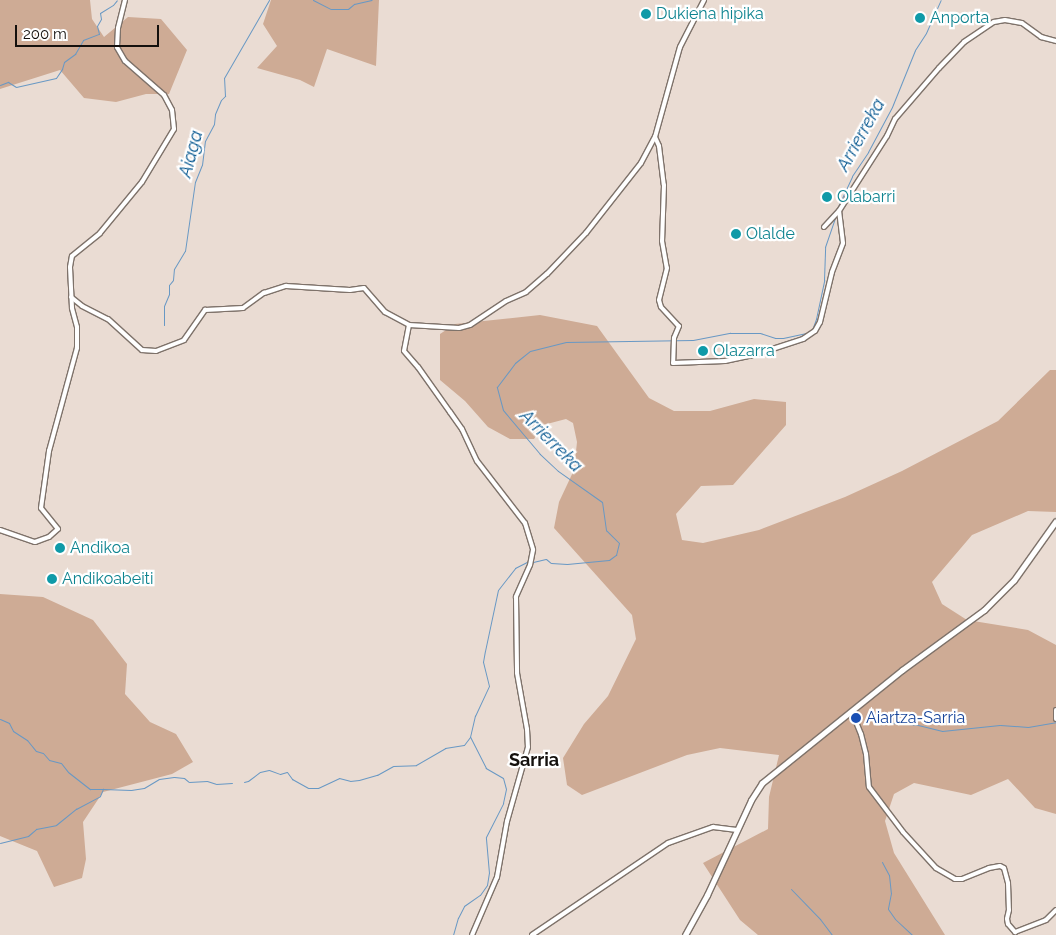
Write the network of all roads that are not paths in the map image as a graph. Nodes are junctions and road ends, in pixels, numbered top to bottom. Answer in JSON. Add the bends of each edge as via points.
{"nodes":[{"id":1,"x":125,"y":0,"type":"edge"},
{"id":2,"x":704,"y":0,"type":"edge"},
{"id":3,"x":1056,"y":41,"type":"edge"},
{"id":4,"x":654,"y":137,"type":"junction"},
{"id":5,"x":839,"y":211,"type":"junction"},
{"id":6,"x":824,"y":227,"type":"dead end"},
{"id":7,"x":71,"y":297,"type":"junction"},
{"id":8,"x":409,"y":325,"type":"junction"},
{"id":9,"x":1056,"y":521,"type":"edge"},
{"id":10,"x":0,"y":530,"type":"edge"},
{"id":11,"x":1056,"y":710,"type":"edge"},
{"id":12,"x":852,"y":712,"type":"junction"},
{"id":13,"x":1055,"y":717,"type":"edge"},
{"id":14,"x":736,"y":830,"type":"junction"},
{"id":15,"x":1056,"y":910,"type":"edge"},
{"id":16,"x":472,"y":935,"type":"edge"},
{"id":17,"x":532,"y":935,"type":"edge"},
{"id":18,"x":685,"y":935,"type":"edge"}],
"edges":[{"from":1,"to":7,"type":"street","via":[[117,47],[124,61],[164,95],[172,110],[174,129],[142,182],[100,233],[72,256]]},
{"from":2,"to":4,"type":"street","via":[[680,47]]},
{"from":3,"to":5,"type":"street","via":[[1041,37],[1030,27],[1015,21],[994,22],[981,28],[939,68],[895,119]]},
{"from":4,"to":5,"type":"street","via":[[659,146],[664,185],[662,242],[667,268],[659,300],[661,307],[679,326],[674,338],[673,363],[716,362],[754,355],[809,336],[820,322],[843,243]]},
{"from":4,"to":8,"type":"street","via":[[641,163],[586,233],[533,287],[464,327]]},
{"from":5,"to":6,"type":"street"},
{"from":7,"to":8,"type":"street","via":[[108,319],[142,350],[156,351],[184,340],[205,310],[243,308],[264,293],[286,286],[364,288],[386,312]]},
{"from":7,"to":10,"type":"street","via":[[77,348],[49,451],[41,508],[58,529],[49,537],[35,542]]},
{"from":8,"to":16,"type":"street","via":[[404,351],[458,424],[477,462],[525,523],[533,550],[516,597],[517,673],[528,747],[507,821],[497,877]]},
{"from":9,"to":12,"type":"street","via":[[1003,592],[984,610]]},
{"from":11,"to":13,"type":"street"},
{"from":12,"to":14,"type":"street","via":[[762,783]]},
{"from":12,"to":15,"type":"street","via":[[863,740],[869,787],[936,868],[954,879],[989,868],[1004,868],[1008,883],[1007,919],[1015,932],[1046,920]]},
{"from":14,"to":17,"type":"street","via":[[712,827],[668,843]]},
{"from":14,"to":18,"type":"street"}]}
